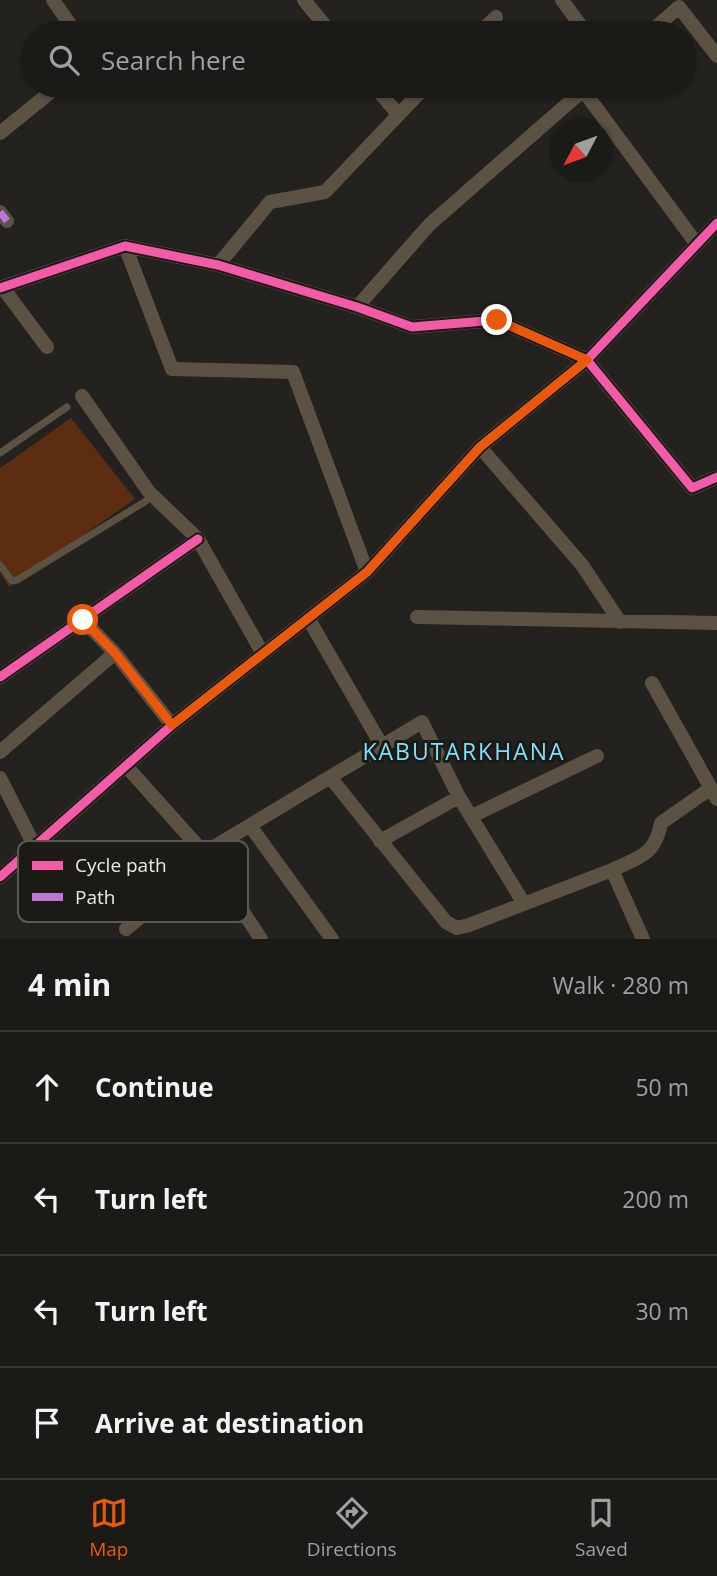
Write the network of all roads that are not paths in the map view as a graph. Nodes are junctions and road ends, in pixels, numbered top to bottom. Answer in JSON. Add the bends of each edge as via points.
{"nodes":[{"id":1,"x":53,"y":0,"type":"edge"},
{"id":2,"x":304,"y":0,"type":"edge"},
{"id":3,"x":562,"y":0,"type":"edge"},
{"id":4,"x":496,"y":17,"type":"dead end"},
{"id":5,"x":68,"y":21,"type":"edge"},
{"id":6,"x":321,"y":21,"type":"edge"},
{"id":7,"x":492,"y":21,"type":"edge"},
{"id":8,"x":577,"y":21,"type":"edge"},
{"id":9,"x":663,"y":21,"type":"edge"},
{"id":10,"x":690,"y":21,"type":"edge"},
{"id":11,"x":696,"y":29,"type":"edge"},
{"id":12,"x":717,"y":56,"type":"edge"},
{"id":13,"x":43,"y":98,"type":"edge"},
{"id":14,"x":384,"y":98,"type":"edge"},
{"id":15,"x":414,"y":98,"type":"edge"},
{"id":16,"x":573,"y":98,"type":"edge"},
{"id":17,"x":592,"y":98,"type":"edge"},
{"id":18,"x":398,"y":114,"type":"junction"},
{"id":19,"x":0,"y":133,"type":"edge"},
{"id":20,"x":717,"y":223,"type":"edge"},
{"id":21,"x":696,"y":243,"type":"junction"},
{"id":22,"x":125,"y":246,"type":"junction"},
{"id":23,"x":218,"y":265,"type":"junction"},
{"id":24,"x":2,"y":288,"type":"edge"},
{"id":25,"x":357,"y":307,"type":"junction"},
{"id":26,"x":47,"y":347,"type":"dead end"},
{"id":27,"x":587,"y":360,"type":"junction"},
{"id":28,"x":82,"y":396,"type":"dead end"},
{"id":29,"x":67,"y":407,"type":"dead end"},
{"id":30,"x":480,"y":447,"type":"junction"},
{"id":31,"x":0,"y":453,"type":"edge"},
{"id":32,"x":717,"y":477,"type":"edge"},
{"id":33,"x":146,"y":501,"type":"dead end"},
{"id":34,"x":198,"y":539,"type":"junction"},
{"id":35,"x":0,"y":565,"type":"edge"},
{"id":36,"x":367,"y":572,"type":"junction"},
{"id":37,"x":417,"y":617,"type":"dead end"},
{"id":38,"x":308,"y":618,"type":"junction"},
{"id":39,"x":83,"y":620,"type":"junction"},
{"id":40,"x":620,"y":622,"type":"junction"},
{"id":41,"x":717,"y":623,"type":"edge"},
{"id":42,"x":115,"y":653,"type":"junction"},
{"id":43,"x":263,"y":654,"type":"junction"},
{"id":44,"x":0,"y":677,"type":"edge"},
{"id":45,"x":652,"y":683,"type":"dead end"},
{"id":46,"x":172,"y":725,"type":"junction"},
{"id":47,"x":382,"y":746,"type":"junction"},
{"id":48,"x":0,"y":752,"type":"edge"},
{"id":49,"x":597,"y":756,"type":"dead end"},
{"id":50,"x":126,"y":766,"type":"junction"},
{"id":51,"x":330,"y":777,"type":"junction"},
{"id":52,"x":0,"y":778,"type":"edge"},
{"id":53,"x":714,"y":794,"type":"edge"},
{"id":54,"x":459,"y":797,"type":"junction"},
{"id":55,"x":472,"y":816,"type":"junction"},
{"id":56,"x":251,"y":827,"type":"junction"},
{"id":57,"x":32,"y":841,"type":"edge"},
{"id":58,"x":42,"y":841,"type":"edge"},
{"id":59,"x":194,"y":841,"type":"edge"},
{"id":60,"x":230,"y":841,"type":"edge"},
{"id":61,"x":380,"y":841,"type":"junction"},
{"id":62,"x":18,"y":862,"type":"edge"},
{"id":63,"x":612,"y":870,"type":"junction"},
{"id":64,"x":0,"y":877,"type":"edge"},
{"id":65,"x":523,"y":902,"type":"junction"},
{"id":66,"x":248,"y":919,"type":"edge"},
{"id":67,"x":134,"y":922,"type":"edge"},
{"id":68,"x":126,"y":929,"type":"dead end"},
{"id":69,"x":261,"y":939,"type":"edge"},
{"id":70,"x":332,"y":939,"type":"edge"},
{"id":71,"x":643,"y":939,"type":"edge"}],
"edges":[{"from":1,"to":5,"type":"street"},
{"from":2,"to":6,"type":"street"},
{"from":3,"to":8,"type":"street"},
{"from":4,"to":7,"type":"street"},
{"from":9,"to":10,"type":"street","via":[[679,7]]},
{"from":11,"to":12,"type":"street"},
{"from":13,"to":19,"type":"street"},
{"from":14,"to":18,"type":"street"},
{"from":15,"to":18,"type":"street"},
{"from":16,"to":25,"type":"street","via":[[430,224]]},
{"from":17,"to":21,"type":"street"},
{"from":18,"to":23,"type":"street","via":[[326,192],[270,202]]},
{"from":20,"to":21,"type":"street"},
{"from":21,"to":27,"type":"street"},
{"from":22,"to":23,"type":"street"},
{"from":22,"to":24,"type":"street"},
{"from":22,"to":36,"type":"street","via":[[172,369],[293,372]]},
{"from":23,"to":25,"type":"street"},
{"from":24,"to":26,"type":"street"},
{"from":25,"to":27,"type":"street","via":[[412,327],[497,320]]},
{"from":27,"to":30,"type":"street"},
{"from":27,"to":32,"type":"street","via":[[692,488]]},
{"from":28,"to":34,"type":"street","via":[[149,492]]},
{"from":29,"to":31,"type":"lane"},
{"from":30,"to":36,"type":"street"},
{"from":30,"to":40,"type":"street","via":[[582,565]]},
{"from":33,"to":35,"type":"lane","via":[[18,580],[8,578]]},
{"from":34,"to":39,"type":"street"},
{"from":34,"to":43,"type":"street"},
{"from":36,"to":38,"type":"street"},
{"from":37,"to":40,"type":"street"},
{"from":38,"to":43,"type":"street"},
{"from":38,"to":47,"type":"street"},
{"from":39,"to":42,"type":"street"},
{"from":39,"to":44,"type":"street"},
{"from":40,"to":41,"type":"street"},
{"from":42,"to":46,"type":"street"},
{"from":42,"to":48,"type":"street"},
{"from":43,"to":46,"type":"street"},
{"from":45,"to":53,"type":"street"},
{"from":46,"to":50,"type":"street"},
{"from":47,"to":51,"type":"street"},
{"from":47,"to":54,"type":"street","via":[[422,722]]},
{"from":49,"to":55,"type":"street"},
{"from":50,"to":58,"type":"street"},
{"from":50,"to":59,"type":"street"},
{"from":51,"to":56,"type":"street"},
{"from":51,"to":61,"type":"street"},
{"from":52,"to":57,"type":"street"},
{"from":53,"to":63,"type":"street","via":[[661,823],[658,840],[648,853]]},
{"from":54,"to":55,"type":"street"},
{"from":54,"to":61,"type":"street"},
{"from":55,"to":65,"type":"street"},
{"from":56,"to":60,"type":"street"},
{"from":56,"to":70,"type":"street"},
{"from":61,"to":65,"type":"street","via":[[446,922],[457,928]]},
{"from":62,"to":64,"type":"street"},
{"from":63,"to":65,"type":"street"},
{"from":63,"to":71,"type":"street"},
{"from":66,"to":69,"type":"street"},
{"from":67,"to":68,"type":"street"}]}
